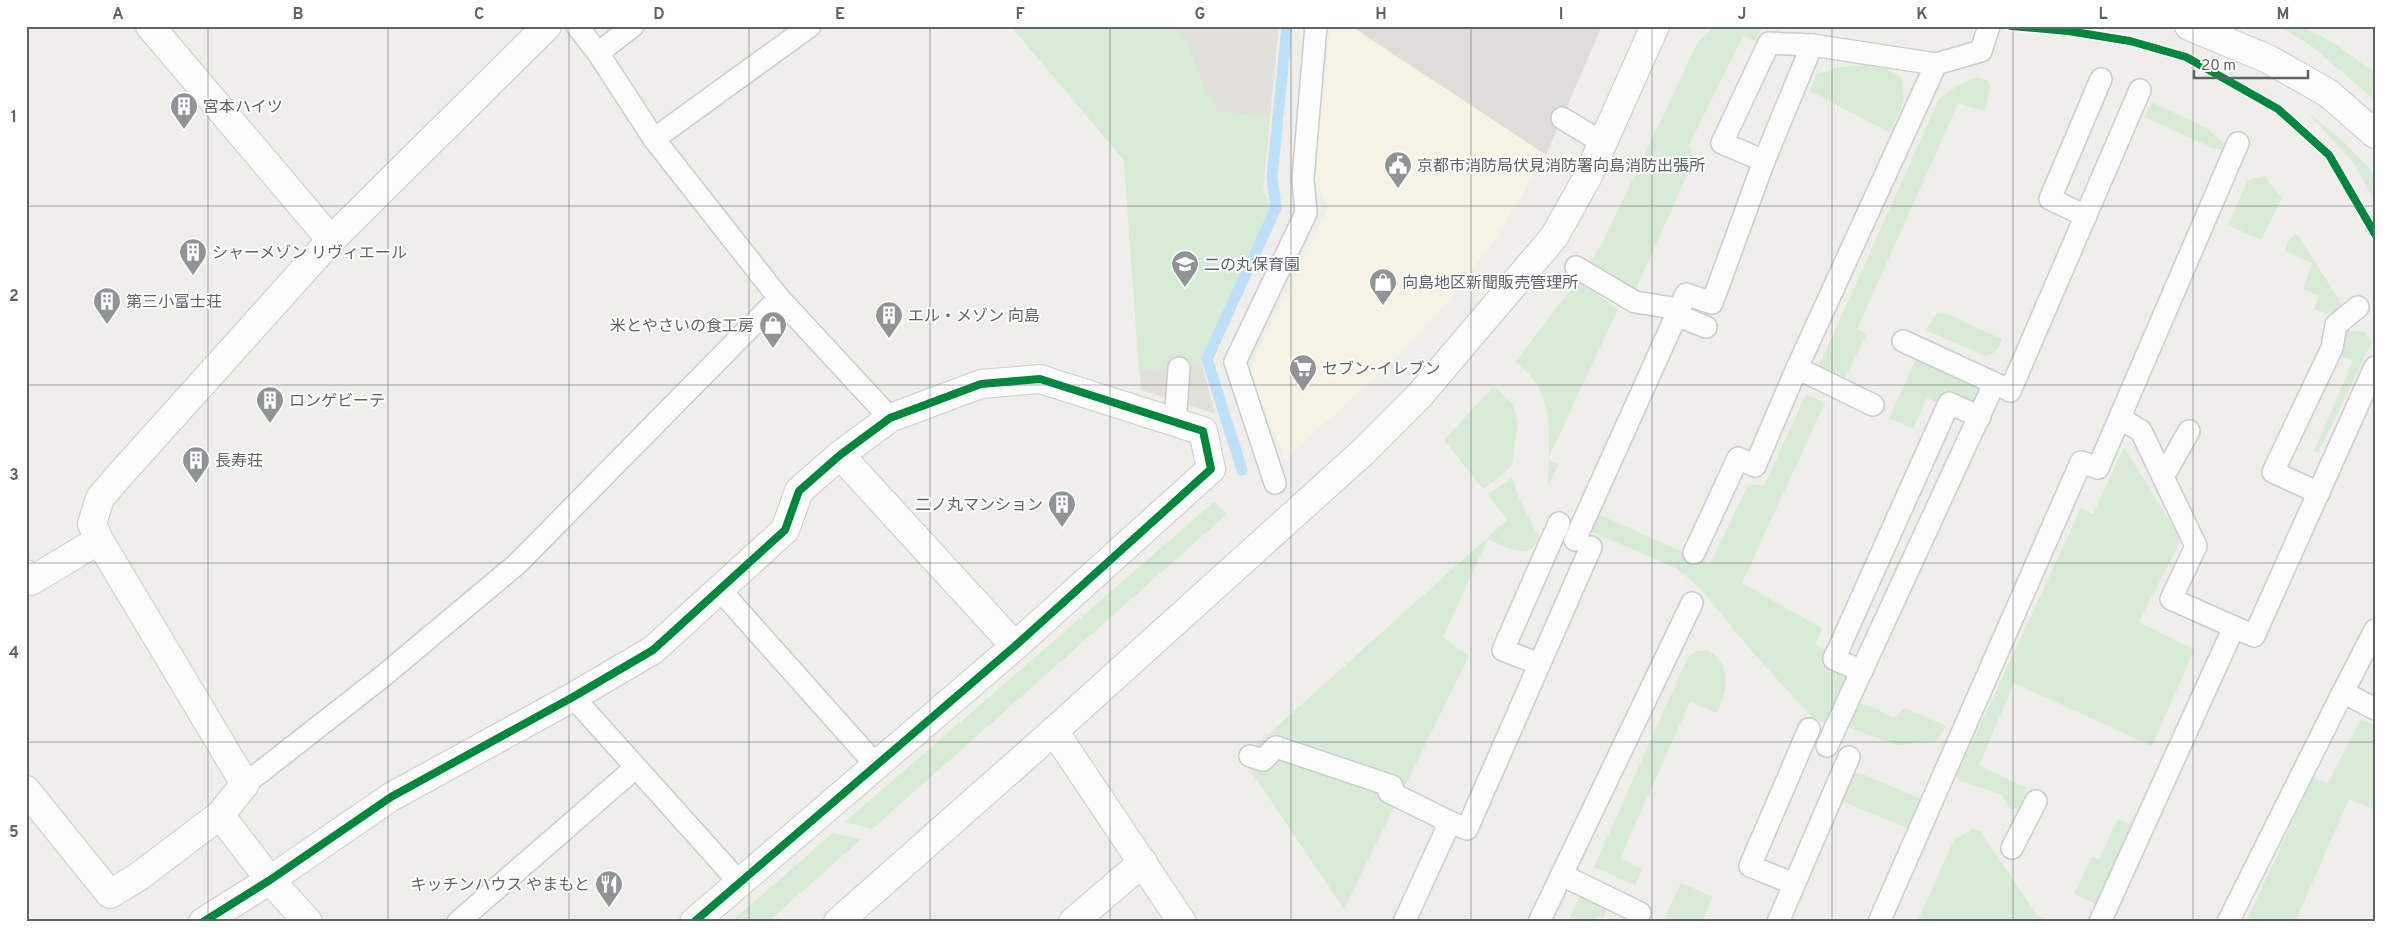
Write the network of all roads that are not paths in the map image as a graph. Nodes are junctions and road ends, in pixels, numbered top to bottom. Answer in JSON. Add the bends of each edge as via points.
{"nodes":[{"id":1,"x":150,"y":26,"type":"edge"},
{"id":2,"x":547,"y":26,"type":"edge"},
{"id":3,"x":577,"y":26,"type":"edge"},
{"id":4,"x":633,"y":26,"type":"edge"},
{"id":5,"x":810,"y":26,"type":"edge"},
{"id":6,"x":1316,"y":26,"type":"edge"},
{"id":7,"x":1655,"y":26,"type":"edge"},
{"id":8,"x":1989,"y":26,"type":"edge"},
{"id":9,"x":2189,"y":26,"type":"edge"},
{"id":10,"x":1812,"y":45,"type":"junction"},
{"id":11,"x":598,"y":53,"type":"junction"},
{"id":12,"x":1936,"y":64,"type":"junction"},
{"id":13,"x":2101,"y":79,"type":"dead end"},
{"id":14,"x":2140,"y":90,"type":"dead end"},
{"id":15,"x":1562,"y":118,"type":"dead end"},
{"id":16,"x":2375,"y":134,"type":"edge"},
{"id":17,"x":654,"y":139,"type":"junction"},
{"id":18,"x":2238,"y":142,"type":"dead end"},
{"id":19,"x":1603,"y":143,"type":"junction"},
{"id":20,"x":1764,"y":161,"type":"junction"},
{"id":21,"x":2086,"y":216,"type":"junction"},
{"id":22,"x":331,"y":240,"type":"junction"},
{"id":23,"x":1576,"y":267,"type":"dead end"},
{"id":24,"x":779,"y":298,"type":"junction"},
{"id":25,"x":2358,"y":307,"type":"dead end"},
{"id":26,"x":1678,"y":312,"type":"junction"},
{"id":27,"x":1706,"y":327,"type":"dead end"},
{"id":28,"x":1903,"y":341,"type":"dead end"},
{"id":29,"x":2375,"y":367,"type":"edge"},
{"id":30,"x":1179,"y":368,"type":"dead end"},
{"id":31,"x":1797,"y":368,"type":"junction"},
{"id":32,"x":2007,"y":390,"type":"junction"},
{"id":33,"x":1874,"y":405,"type":"dead end"},
{"id":34,"x":1980,"y":417,"type":"junction"},
{"id":35,"x":890,"y":418,"type":"junction"},
{"id":36,"x":2120,"y":418,"type":"junction"},
{"id":37,"x":1175,"y":423,"type":"junction"},
{"id":38,"x":2189,"y":431,"type":"dead end"},
{"id":39,"x":840,"y":455,"type":"junction"},
{"id":40,"x":2163,"y":477,"type":"junction"},
{"id":41,"x":1275,"y":483,"type":"dead end"},
{"id":42,"x":2318,"y":493,"type":"junction"},
{"id":43,"x":1559,"y":524,"type":"dead end"},
{"id":44,"x":99,"y":540,"type":"junction"},
{"id":45,"x":1694,"y":553,"type":"dead end"},
{"id":46,"x":26,"y":574,"type":"edge"},
{"id":47,"x":720,"y":590,"type":"junction"},
{"id":48,"x":1692,"y":603,"type":"dead end"},
{"id":49,"x":2234,"y":626,"type":"junction"},
{"id":50,"x":2375,"y":630,"type":"edge"},
{"id":51,"x":1015,"y":646,"type":"junction"},
{"id":52,"x":1540,"y":664,"type":"junction"},
{"id":53,"x":1862,"y":671,"type":"junction"},
{"id":54,"x":2343,"y":692,"type":"junction"},
{"id":55,"x":573,"y":697,"type":"junction"},
{"id":56,"x":2375,"y":709,"type":"edge"},
{"id":57,"x":1809,"y":729,"type":"dead end"},
{"id":58,"x":1054,"y":731,"type":"junction"},
{"id":59,"x":1827,"y":746,"type":"dead end"},
{"id":60,"x":1250,"y":756,"type":"dead end"},
{"id":61,"x":1849,"y":757,"type":"dead end"},
{"id":62,"x":876,"y":765,"type":"junction"},
{"id":63,"x":635,"y":768,"type":"junction"},
{"id":64,"x":245,"y":784,"type":"junction"},
{"id":65,"x":26,"y":790,"type":"edge"},
{"id":66,"x":2036,"y":801,"type":"dead end"},
{"id":67,"x":220,"y":815,"type":"junction"},
{"id":68,"x":1450,"y":822,"type":"junction"},
{"id":69,"x":2012,"y":848,"type":"dead end"},
{"id":70,"x":1143,"y":862,"type":"junction"},
{"id":71,"x":1562,"y":874,"type":"junction"},
{"id":72,"x":270,"y":880,"type":"junction"},
{"id":73,"x":739,"y":882,"type":"junction"},
{"id":74,"x":1794,"y":884,"type":"junction"},
{"id":75,"x":1640,"y":913,"type":"dead end"},
{"id":76,"x":203,"y":922,"type":"edge"},
{"id":77,"x":308,"y":922,"type":"edge"},
{"id":78,"x":458,"y":922,"type":"edge"},
{"id":79,"x":694,"y":922,"type":"edge"},
{"id":80,"x":838,"y":922,"type":"edge"},
{"id":81,"x":1073,"y":922,"type":"edge"},
{"id":82,"x":1182,"y":922,"type":"edge"},
{"id":83,"x":1404,"y":922,"type":"edge"},
{"id":84,"x":1539,"y":922,"type":"edge"},
{"id":85,"x":1778,"y":922,"type":"edge"},
{"id":86,"x":1878,"y":922,"type":"edge"},
{"id":87,"x":2100,"y":922,"type":"edge"},
{"id":88,"x":2228,"y":922,"type":"edge"}],
"edges":[{"from":1,"to":22,"type":"street"},
{"from":2,"to":22,"type":"street"},
{"from":3,"to":11,"type":"lane"},
{"from":4,"to":11,"type":"lane"},
{"from":5,"to":17,"type":"lane"},
{"from":6,"to":41,"type":"lane","via":[[1302,178],[1306,213],[1235,362]]},
{"from":7,"to":19,"type":"street"},
{"from":8,"to":12,"type":"lane","via":[[1982,51]]},
{"from":9,"to":16,"type":"street","via":[[2268,59],[2328,94]]},
{"from":10,"to":12,"type":"lane"},
{"from":10,"to":20,"type":"lane"},
{"from":10,"to":20,"type":"lane","via":[[1769,43],[1722,143]]},
{"from":11,"to":17,"type":"lane"},
{"from":12,"to":31,"type":"lane"},
{"from":13,"to":21,"type":"lane","via":[[2050,199]]},
{"from":14,"to":21,"type":"lane"},
{"from":15,"to":19,"type":"lane"},
{"from":17,"to":24,"type":"lane"},
{"from":18,"to":36,"type":"lane"},
{"from":19,"to":58,"type":"street","via":[[1554,237],[1419,396],[1363,452]]},
{"from":20,"to":26,"type":"lane","via":[[1712,303],[1686,294]]},
{"from":21,"to":32,"type":"lane"},
{"from":22,"to":44,"type":"street","via":[[100,498],[92,524]]},
{"from":23,"to":26,"type":"lane","via":[[1635,302]]},
{"from":24,"to":35,"type":"lane"},
{"from":24,"to":64,"type":"lane","via":[[517,564],[382,677]]},
{"from":25,"to":42,"type":"lane","via":[[2336,325],[2332,348],[2273,472]]},
{"from":26,"to":27,"type":"lane"},
{"from":26,"to":52,"type":"lane","via":[[1583,544]]},
{"from":28,"to":32,"type":"lane"},
{"from":29,"to":42,"type":"lane"},
{"from":30,"to":37,"type":"lane"},
{"from":31,"to":33,"type":"lane"},
{"from":31,"to":45,"type":"lane","via":[[1755,466],[1738,458]]},
{"from":32,"to":34,"type":"lane"},
{"from":34,"to":53,"type":"lane"},
{"from":34,"to":53,"type":"lane","via":[[1950,403],[1834,660]]},
{"from":35,"to":37,"type":"street","via":[[981,384],[1040,379]]},
{"from":35,"to":39,"type":"street"},
{"from":36,"to":40,"type":"lane","via":[[2141,431]]},
{"from":36,"to":86,"type":"lane","via":[[2098,468],[2082,462]]},
{"from":37,"to":51,"type":"street","via":[[1203,431],[1211,469]]},
{"from":38,"to":40,"type":"lane"},
{"from":39,"to":47,"type":"street","via":[[799,490],[785,530]]},
{"from":39,"to":51,"type":"street"},
{"from":40,"to":49,"type":"lane","via":[[2196,546],[2171,599]]},
{"from":42,"to":49,"type":"lane","via":[[2254,636]]},
{"from":43,"to":52,"type":"lane","via":[[1503,650]]},
{"from":44,"to":46,"type":"street","via":[[31,581]]},
{"from":44,"to":64,"type":"street"},
{"from":47,"to":55,"type":"street","via":[[653,650]]},
{"from":47,"to":62,"type":"lane"},
{"from":48,"to":71,"type":"lane"},
{"from":49,"to":87,"type":"lane"},
{"from":50,"to":54,"type":"lane"},
{"from":51,"to":62,"type":"street"},
{"from":52,"to":68,"type":"lane","via":[[1467,829]]},
{"from":53,"to":59,"type":"lane"},
{"from":54,"to":56,"type":"lane"},
{"from":54,"to":88,"type":"lane"},
{"from":55,"to":63,"type":"lane"},
{"from":55,"to":72,"type":"street","via":[[391,797]]},
{"from":57,"to":74,"type":"lane","via":[[1750,866]]},
{"from":58,"to":70,"type":"street"},
{"from":58,"to":80,"type":"street"},
{"from":60,"to":68,"type":"lane","via":[[1263,760],[1276,747],[1392,786],[1389,792]]},
{"from":61,"to":74,"type":"lane"},
{"from":62,"to":73,"type":"street"},
{"from":63,"to":73,"type":"lane"},
{"from":63,"to":78,"type":"lane"},
{"from":64,"to":67,"type":"street"},
{"from":65,"to":67,"type":"street","via":[[110,894],[138,877]]},
{"from":66,"to":69,"type":"lane"},
{"from":67,"to":72,"type":"street"},
{"from":68,"to":83,"type":"lane"},
{"from":70,"to":81,"type":"street"},
{"from":70,"to":82,"type":"street"},
{"from":71,"to":75,"type":"lane"},
{"from":71,"to":84,"type":"lane"},
{"from":72,"to":76,"type":"street"},
{"from":72,"to":77,"type":"street"},
{"from":73,"to":79,"type":"street"},
{"from":74,"to":85,"type":"lane"}]}
